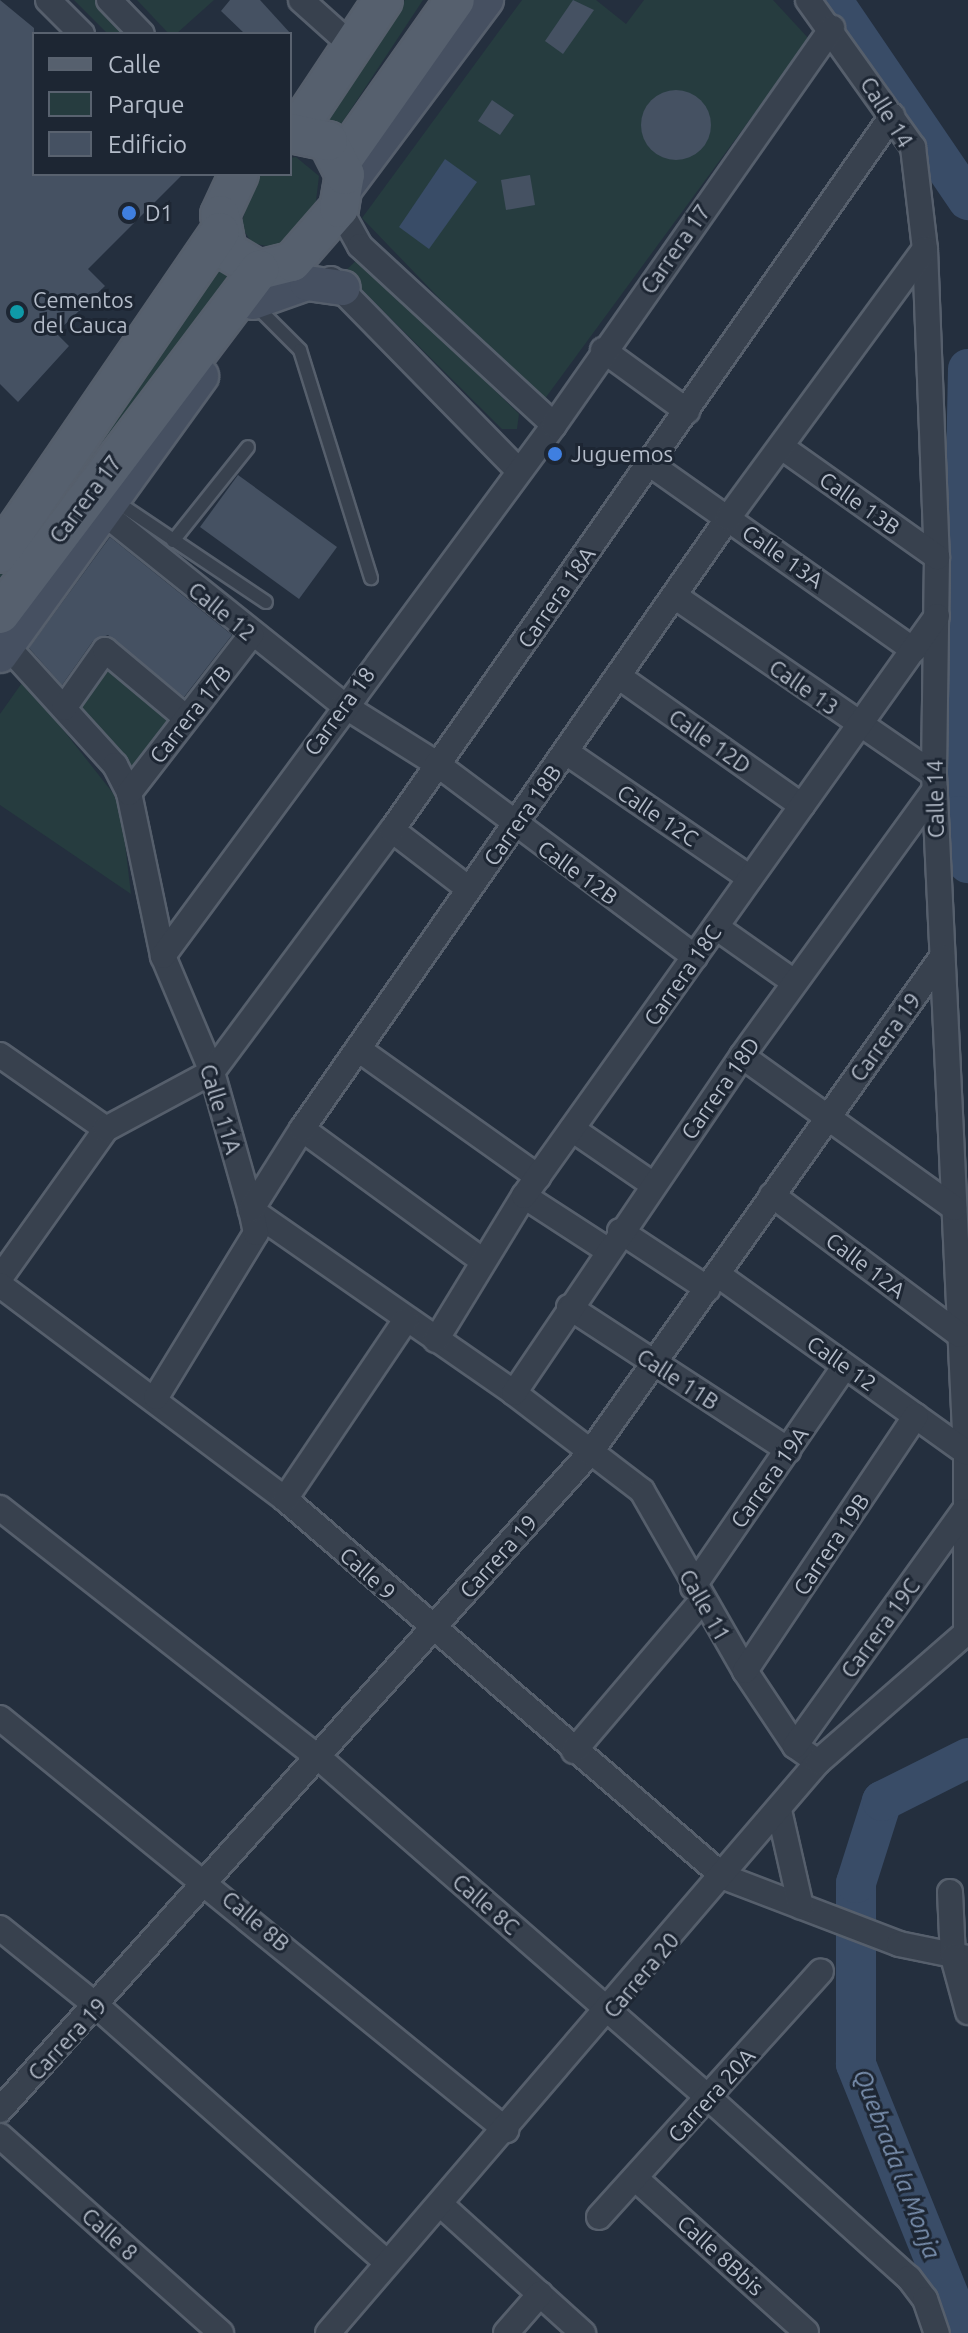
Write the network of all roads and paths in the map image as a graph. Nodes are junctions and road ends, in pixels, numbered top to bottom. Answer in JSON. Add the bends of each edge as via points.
{"nodes":[{"id":1,"x":48,"y":0,"type":"edge"},
{"id":2,"x":109,"y":0,"type":"edge"},
{"id":3,"x":301,"y":0,"type":"edge"},
{"id":4,"x":383,"y":0,"type":"edge"},
{"id":5,"x":455,"y":0,"type":"edge"},
{"id":6,"x":486,"y":0,"type":"edge"},
{"id":7,"x":808,"y":0,"type":"edge"},
{"id":8,"x":832,"y":28,"type":"junction"},
{"id":9,"x":80,"y":32,"type":"edge"},
{"id":10,"x":140,"y":32,"type":"edge"},
{"id":11,"x":345,"y":58,"type":"junction"},
{"id":12,"x":892,"y":116,"type":"junction"},
{"id":13,"x":292,"y":120,"type":"edge"},
{"id":14,"x":341,"y":187,"type":"junction"},
{"id":15,"x":228,"y":193,"type":"edge"},
{"id":16,"x":925,"y":249,"type":"junction"},
{"id":17,"x":275,"y":273,"type":"junction"},
{"id":18,"x":343,"y":288,"type":"junction"},
{"id":19,"x":603,"y":350,"type":"junction"},
{"id":20,"x":687,"y":411,"type":"junction"},
{"id":21,"x":554,"y":425,"type":"junction"},
{"id":22,"x":248,"y":447,"type":"dead end"},
{"id":23,"x":783,"y":448,"type":"junction"},
{"id":24,"x":650,"y":464,"type":"junction"},
{"id":25,"x":517,"y":469,"type":"junction"},
{"id":26,"x":110,"y":507,"type":"junction"},
{"id":27,"x":728,"y":518,"type":"junction"},
{"id":28,"x":0,"y":535,"type":"edge"},
{"id":29,"x":173,"y":541,"type":"junction"},
{"id":30,"x":937,"y":557,"type":"junction"},
{"id":31,"x":28,"y":568,"type":"edge"},
{"id":32,"x":371,"y":578,"type":"dead end"},
{"id":33,"x":676,"y":597,"type":"junction"},
{"id":34,"x":266,"y":602,"type":"dead end"},
{"id":35,"x":937,"y":616,"type":"junction"},
{"id":36,"x":251,"y":635,"type":"junction"},
{"id":37,"x":2,"y":638,"type":"edge"},
{"id":38,"x":914,"y":650,"type":"junction"},
{"id":39,"x":618,"y":676,"type":"junction"},
{"id":40,"x":343,"y":705,"type":"junction"},
{"id":41,"x":64,"y":708,"type":"junction"},
{"id":42,"x":185,"y":717,"type":"junction"},
{"id":43,"x":861,"y":727,"type":"junction"},
{"id":44,"x":566,"y":752,"type":"junction"},
{"id":45,"x":437,"y":764,"type":"junction"},
{"id":46,"x":934,"y":782,"type":"junction"},
{"id":47,"x":129,"y":793,"type":"junction"},
{"id":48,"x":802,"y":806,"type":"junction"},
{"id":49,"x":516,"y":827,"type":"junction"},
{"id":50,"x":392,"y":830,"type":"junction"},
{"id":51,"x":750,"y":878,"type":"junction"},
{"id":52,"x":469,"y":889,"type":"junction"},
{"id":53,"x":716,"y":927,"type":"junction"},
{"id":54,"x":163,"y":956,"type":"junction"},
{"id":55,"x":695,"y":957,"type":"junction"},
{"id":56,"x":942,"y":957,"type":"junction"},
{"id":57,"x":794,"y":982,"type":"junction"},
{"id":58,"x":358,"y":1049,"type":"junction"},
{"id":59,"x":0,"y":1055,"type":"edge"},
{"id":60,"x":742,"y":1056,"type":"junction"},
{"id":61,"x":212,"y":1072,"type":"junction"},
{"id":62,"x":960,"y":1073,"type":"edge"},
{"id":63,"x":827,"y":1117,"type":"junction"},
{"id":64,"x":106,"y":1129,"type":"junction"},
{"id":65,"x":302,"y":1129,"type":"junction"},
{"id":66,"x":572,"y":1129,"type":"junction"},
{"id":67,"x":652,"y":1184,"type":"junction"},
{"id":68,"x":531,"y":1187,"type":"junction"},
{"id":69,"x":772,"y":1195,"type":"junction"},
{"id":70,"x":954,"y":1208,"type":"junction"},
{"id":71,"x":251,"y":1210,"type":"junction"},
{"id":72,"x":614,"y":1241,"type":"junction"},
{"id":73,"x":483,"y":1261,"type":"junction"},
{"id":74,"x":0,"y":1278,"type":"edge"},
{"id":75,"x":712,"y":1282,"type":"junction"},
{"id":76,"x":0,"y":1285,"type":"edge"},
{"id":77,"x":569,"y":1307,"type":"junction"},
{"id":78,"x":405,"y":1321,"type":"junction"},
{"id":79,"x":960,"y":1335,"type":"junction"},
{"id":80,"x":436,"y":1340,"type":"junction"},
{"id":81,"x":654,"y":1364,"type":"junction"},
{"id":82,"x":845,"y":1366,"type":"junction"},
{"id":83,"x":514,"y":1393,"type":"junction"},
{"id":84,"x":156,"y":1397,"type":"junction"},
{"id":85,"x":916,"y":1416,"type":"junction"},
{"id":86,"x":788,"y":1450,"type":"junction"},
{"id":87,"x":966,"y":1452,"type":"edge"},
{"id":88,"x":590,"y":1453,"type":"junction"},
{"id":89,"x":285,"y":1499,"type":"junction"},
{"id":90,"x":0,"y":1508,"type":"edge"},
{"id":91,"x":964,"y":1511,"type":"junction"},
{"id":92,"x":697,"y":1594,"type":"junction"},
{"id":93,"x":432,"y":1630,"type":"junction"},
{"id":94,"x":967,"y":1631,"type":"edge"},
{"id":95,"x":745,"y":1671,"type":"junction"},
{"id":96,"x":0,"y":1718,"type":"edge"},
{"id":97,"x":795,"y":1746,"type":"junction"},
{"id":98,"x":574,"y":1751,"type":"junction"},
{"id":99,"x":318,"y":1757,"type":"junction"},
{"id":100,"x":818,"y":1762,"type":"junction"},
{"id":101,"x":779,"y":1810,"type":"junction"},
{"id":102,"x":724,"y":1877,"type":"junction"},
{"id":103,"x":210,"y":1883,"type":"junction"},
{"id":104,"x":950,"y":1892,"type":"dead end"},
{"id":105,"x":808,"y":1910,"type":"junction"},
{"id":106,"x":0,"y":1928,"type":"edge"},
{"id":107,"x":960,"y":1958,"type":"edge"},
{"id":108,"x":821,"y":1971,"type":"dead end"},
{"id":109,"x":98,"y":2007,"type":"junction"},
{"id":110,"x":609,"y":2012,"type":"junction"},
{"id":111,"x":968,"y":2012,"type":"edge"},
{"id":112,"x":710,"y":2099,"type":"junction"},
{"id":113,"x":0,"y":2110,"type":"edge"},
{"id":114,"x":506,"y":2130,"type":"junction"},
{"id":115,"x":0,"y":2136,"type":"edge"},
{"id":116,"x":635,"y":2178,"type":"junction"},
{"id":117,"x":440,"y":2204,"type":"junction"},
{"id":118,"x":599,"y":2217,"type":"dead end"},
{"id":119,"x":386,"y":2262,"type":"junction"},
{"id":120,"x":540,"y":2294,"type":"junction"},
{"id":121,"x":806,"y":2332,"type":"edge"},
{"id":122,"x":221,"y":2333,"type":"edge"},
{"id":123,"x":328,"y":2333,"type":"edge"},
{"id":124,"x":506,"y":2333,"type":"edge"},
{"id":125,"x":583,"y":2333,"type":"edge"},
{"id":126,"x":937,"y":2333,"type":"edge"}],
"edges":[{"from":1,"to":9,"type":"street"},
{"from":2,"to":10,"type":"street"},
{"from":3,"to":11,"type":"street"},
{"from":4,"to":11,"type":"main road"},
{"from":5,"to":14,"type":"main road"},
{"from":6,"to":14,"type":"main road"},
{"from":7,"to":8,"type":"street","name":"Calle 14"},
{"from":8,"to":12,"type":"street","name":"Calle 14"},
{"from":8,"to":19,"type":"street","name":"Carrera 17"},
{"from":11,"to":13,"type":"main road"},
{"from":12,"to":16,"type":"street","name":"Calle 14","via":[[913,147]]},
{"from":12,"to":20,"type":"street","name":"Carrera 18A"},
{"from":13,"to":14,"type":"main road","via":[[328,141]]},
{"from":14,"to":17,"type":"main road","name":"Carrera 17"},
{"from":14,"to":21,"type":"street","via":[[360,246]]},
{"from":15,"to":17,"type":"main road","via":[[234,259]]},
{"from":15,"to":28,"type":"main road"},
{"from":15,"to":31,"type":"main road","name":"Carrera 17"},
{"from":16,"to":23,"type":"street","name":"Carrera 18B"},
{"from":16,"to":30,"type":"street","name":"Calle 14"},
{"from":17,"to":18,"type":"street"},
{"from":17,"to":18,"type":"main road"},
{"from":17,"to":26,"type":"main road"},
{"from":17,"to":31,"type":"main road","name":"Carrera 17"},
{"from":17,"to":32,"type":"lane"},
{"from":18,"to":25,"type":"street"},
{"from":19,"to":20,"type":"street"},
{"from":19,"to":21,"type":"street","name":"Carrera 17"},
{"from":20,"to":24,"type":"street","name":"Carrera 18A"},
{"from":21,"to":25,"type":"street","name":"Carrera 17"},
{"from":22,"to":29,"type":"lane"},
{"from":23,"to":27,"type":"street","name":"Carrera 18B"},
{"from":23,"to":30,"type":"street","name":"Calle 13B"},
{"from":24,"to":27,"type":"street","name":"Calle 13A"},
{"from":24,"to":45,"type":"street","name":"Carrera 18A"},
{"from":25,"to":40,"type":"street","name":"Carrera 18"},
{"from":26,"to":29,"type":"lane"},
{"from":26,"to":31,"type":"main road"},
{"from":26,"to":36,"type":"street","name":"Calle 12"},
{"from":27,"to":33,"type":"street","name":"Carrera 18B"},
{"from":27,"to":38,"type":"street","name":"Calle 13A"},
{"from":29,"to":34,"type":"lane"},
{"from":30,"to":35,"type":"street","name":"Calle 14"},
{"from":31,"to":37,"type":"main road","name":"Carrera 17"},
{"from":33,"to":39,"type":"street","name":"Carrera 18B"},
{"from":33,"to":43,"type":"street","name":"Calle 13"},
{"from":35,"to":38,"type":"street","name":"Carrera 18C"},
{"from":35,"to":46,"type":"street","name":"Calle 14"},
{"from":36,"to":40,"type":"street","name":"Calle 12"},
{"from":36,"to":42,"type":"street","name":"Carrera 17B"},
{"from":37,"to":41,"type":"street","name":"Calle 11A"},
{"from":38,"to":43,"type":"street","name":"Carrera 18C"},
{"from":39,"to":44,"type":"street","name":"Carrera 18B"},
{"from":39,"to":48,"type":"street","name":"Calle 12D"},
{"from":40,"to":45,"type":"street","name":"Calle 12B"},
{"from":40,"to":54,"type":"street","name":"Carrera 18"},
{"from":41,"to":42,"type":"street","via":[[105,650]]},
{"from":41,"to":47,"type":"street","name":"Calle 11A","via":[[115,765]]},
{"from":42,"to":47,"type":"street","name":"Carrera 17B"},
{"from":43,"to":46,"type":"street","name":"Calle 13"},
{"from":43,"to":48,"type":"street","name":"Carrera 18C"},
{"from":44,"to":49,"type":"street","name":"Carrera 18B"},
{"from":44,"to":51,"type":"street","name":"Calle 12C"},
{"from":45,"to":49,"type":"street","name":"Calle 12B"},
{"from":45,"to":50,"type":"street","name":"Carrera 18A"},
{"from":46,"to":56,"type":"street","name":"Calle 14"},
{"from":46,"to":57,"type":"street","name":"Carrera 18D"},
{"from":47,"to":54,"type":"street","name":"Calle 11A"},
{"from":48,"to":51,"type":"street","name":"Carrera 18C"},
{"from":49,"to":52,"type":"street","name":"Carrera 18B"},
{"from":49,"to":55,"type":"street","name":"Calle 12B"},
{"from":50,"to":52,"type":"street"},
{"from":50,"to":61,"type":"street","name":"Carrera 18A"},
{"from":51,"to":53,"type":"street","name":"Carrera 18C"},
{"from":52,"to":58,"type":"street","name":"Carrera 18B"},
{"from":53,"to":55,"type":"street","name":"Carrera 18C"},
{"from":53,"to":57,"type":"street"},
{"from":54,"to":61,"type":"street","name":"Calle 11A"},
{"from":55,"to":66,"type":"street","name":"Carrera 18C"},
{"from":56,"to":62,"type":"street","name":"Calle 14"},
{"from":56,"to":63,"type":"street","name":"Carrera 19"},
{"from":57,"to":60,"type":"street","name":"Carrera 18D"},
{"from":58,"to":65,"type":"street","name":"Carrera 18B"},
{"from":58,"to":68,"type":"street","name":"Calle 12"},
{"from":59,"to":64,"type":"street"},
{"from":60,"to":63,"type":"street"},
{"from":60,"to":67,"type":"street","name":"Carrera 18D"},
{"from":61,"to":64,"type":"street"},
{"from":61,"to":71,"type":"street","name":"Calle 11A"},
{"from":62,"to":70,"type":"street","name":"Calle 14"},
{"from":63,"to":69,"type":"street","name":"Carrera 19"},
{"from":63,"to":70,"type":"street"},
{"from":64,"to":74,"type":"street"},
{"from":65,"to":71,"type":"street","name":"Carrera 18B"},
{"from":65,"to":73,"type":"street"},
{"from":66,"to":67,"type":"street"},
{"from":66,"to":68,"type":"street","name":"Carrera 18C"},
{"from":67,"to":72,"type":"street","name":"Carrera 18D"},
{"from":68,"to":72,"type":"street","name":"Calle 12"},
{"from":68,"to":73,"type":"street","name":"Carrera 18C"},
{"from":69,"to":75,"type":"street","name":"Carrera 19"},
{"from":69,"to":79,"type":"street","name":"Calle 12A"},
{"from":70,"to":79,"type":"street","name":"Calle 14"},
{"from":71,"to":78,"type":"street"},
{"from":71,"to":84,"type":"street","name":"Carrera 18B","via":[[256,1233]]},
{"from":72,"to":75,"type":"street","name":"Calle 12"},
{"from":72,"to":77,"type":"street","name":"Carrera 18D"},
{"from":73,"to":80,"type":"street","name":"Carrera 18C"},
{"from":75,"to":81,"type":"street","name":"Carrera 19"},
{"from":75,"to":82,"type":"street","name":"Calle 12"},
{"from":76,"to":84,"type":"street","name":"Calle 9"},
{"from":77,"to":81,"type":"street","name":"Calle 11B"},
{"from":77,"to":83,"type":"street","name":"Carrera 18D"},
{"from":78,"to":80,"type":"street"},
{"from":78,"to":89,"type":"street"},
{"from":79,"to":87,"type":"street","name":"Calle 14"},
{"from":80,"to":83,"type":"street"},
{"from":81,"to":86,"type":"street","name":"Calle 11B"},
{"from":81,"to":88,"type":"street","name":"Carrera 19"},
{"from":82,"to":85,"type":"street","name":"Calle 12"},
{"from":82,"to":86,"type":"street","name":"Carrera 19A"},
{"from":83,"to":88,"type":"street"},
{"from":84,"to":89,"type":"street","name":"Calle 9"},
{"from":85,"to":87,"type":"street","name":"Calle 12"},
{"from":85,"to":95,"type":"street","name":"Carrera 19B"},
{"from":86,"to":92,"type":"street","name":"Carrera 19A"},
{"from":87,"to":91,"type":"street","name":"Calle 14"},
{"from":88,"to":92,"type":"street","name":"Calle 11","via":[[642,1491]]},
{"from":88,"to":93,"type":"street","name":"Carrera 19"},
{"from":89,"to":93,"type":"street","name":"Calle 9"},
{"from":90,"to":99,"type":"street","name":"Calle 8C"},
{"from":91,"to":94,"type":"street","name":"Calle 14"},
{"from":91,"to":97,"type":"street","name":"Carrera 19C"},
{"from":92,"to":95,"type":"street","name":"Calle 11"},
{"from":92,"to":98,"type":"street","name":"Carrera 19A"},
{"from":93,"to":98,"type":"street","name":"Calle 9"},
{"from":93,"to":99,"type":"street","name":"Carrera 19"},
{"from":94,"to":100,"type":"street","name":"Carrera 20"},
{"from":95,"to":97,"type":"street","name":"Calle 11"},
{"from":96,"to":103,"type":"street","name":"Calle 8B"},
{"from":97,"to":100,"type":"street","name":"Calle 11"},
{"from":98,"to":102,"type":"street","name":"Calle 9"},
{"from":99,"to":103,"type":"street","name":"Carrera 19"},
{"from":99,"to":110,"type":"street","name":"Calle 8C"},
{"from":100,"to":101,"type":"street","name":"Carrera 20"},
{"from":101,"to":102,"type":"street","name":"Carrera 20"},
{"from":101,"to":105,"type":"street"},
{"from":102,"to":105,"type":"street"},
{"from":102,"to":110,"type":"street","name":"Carrera 20"},
{"from":103,"to":109,"type":"street","name":"Carrera 19"},
{"from":103,"to":114,"type":"street","name":"Calle 8B"},
{"from":104,"to":107,"type":"street"},
{"from":105,"to":107,"type":"street","via":[[899,1944]]},
{"from":106,"to":109,"type":"street"},
{"from":107,"to":111,"type":"street"},
{"from":108,"to":112,"type":"street","name":"Carrera 20A"},
{"from":109,"to":113,"type":"street","name":"Carrera 19"},
{"from":109,"to":119,"type":"street"},
{"from":110,"to":112,"type":"street","name":"Calle 8C"},
{"from":110,"to":114,"type":"street","name":"Carrera 20"},
{"from":112,"to":116,"type":"street","name":"Carrera 20A"},
{"from":112,"to":126,"type":"street","name":"Calle 8C","via":[[909,2278],[925,2299]]},
{"from":114,"to":117,"type":"street","name":"Carrera 20"},
{"from":115,"to":122,"type":"street","name":"Calle 8"},
{"from":116,"to":118,"type":"street","name":"Carrera 20A"},
{"from":116,"to":121,"type":"street","name":"Calle 8Bbis"},
{"from":117,"to":119,"type":"street","name":"Carrera 20"},
{"from":117,"to":120,"type":"street"},
{"from":119,"to":123,"type":"street","name":"Carrera 20"},
{"from":120,"to":124,"type":"street"},
{"from":120,"to":125,"type":"street"}]}
